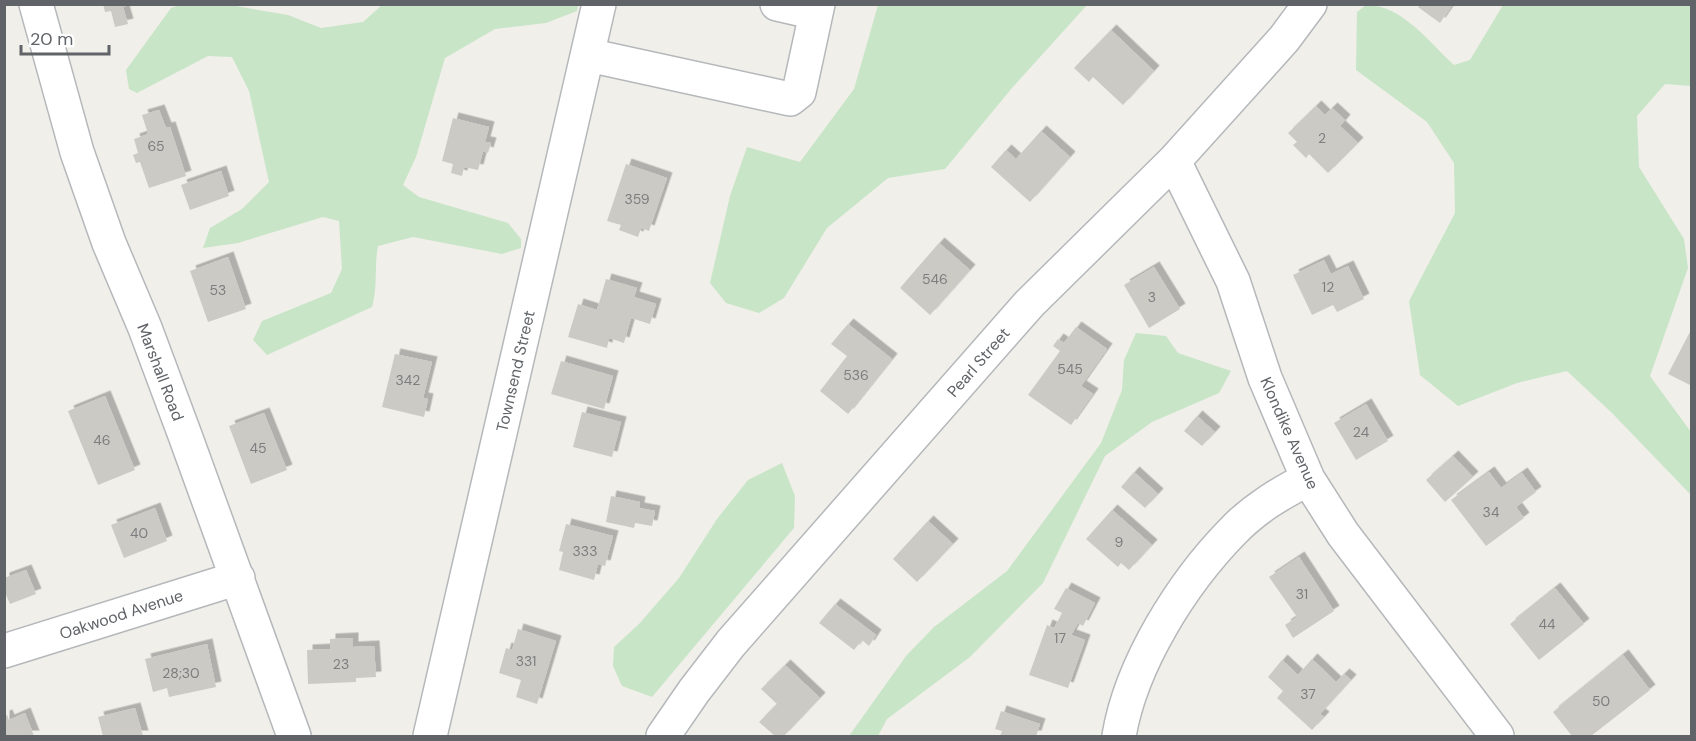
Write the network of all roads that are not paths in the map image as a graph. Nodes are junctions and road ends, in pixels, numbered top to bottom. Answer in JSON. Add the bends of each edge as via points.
{"nodes":[{"id":1,"x":36,"y":4,"type":"edge"},
{"id":2,"x":599,"y":4,"type":"edge"},
{"id":3,"x":777,"y":4,"type":"edge"},
{"id":4,"x":1310,"y":4,"type":"edge"},
{"id":5,"x":817,"y":9,"type":"edge"},
{"id":6,"x":588,"y":55,"type":"junction"},
{"id":7,"x":1174,"y":161,"type":"junction"},
{"id":8,"x":1308,"y":478,"type":"junction"},
{"id":9,"x":237,"y":578,"type":"junction"},
{"id":10,"x":4,"y":651,"type":"edge"},
{"id":11,"x":294,"y":736,"type":"edge"},
{"id":12,"x":429,"y":736,"type":"edge"},
{"id":13,"x":663,"y":736,"type":"edge"},
{"id":14,"x":1119,"y":736,"type":"edge"},
{"id":15,"x":1497,"y":736,"type":"edge"}],
"edges":[{"from":1,"to":9,"type":"street","name":"Marshall Road","via":[[77,152]]},
{"from":2,"to":6,"type":"street","name":"Townsend Street"},
{"from":3,"to":5,"type":"street"},
{"from":4,"to":7,"type":"street","name":"Pearl Street","via":[[1284,39]]},
{"from":5,"to":6,"type":"street","via":[[799,92],[790,99]]},
{"from":6,"to":12,"type":"street","name":"Townsend Street"},
{"from":7,"to":8,"type":"street","name":"Klondike Avenue","via":[[1233,281],[1265,378]]},
{"from":7,"to":13,"type":"street","name":"Pearl Street","via":[[1029,304],[731,643]]},
{"from":8,"to":14,"type":"street","via":[[1273,498],[1233,530],[1193,579],[1153,640],[1123,712]]},
{"from":8,"to":15,"type":"street","name":"Klondike Avenue","via":[[1343,534]]},
{"from":9,"to":10,"type":"street","name":"Oakwood Avenue"},
{"from":9,"to":11,"type":"street","name":"Marshall Road"}]}
